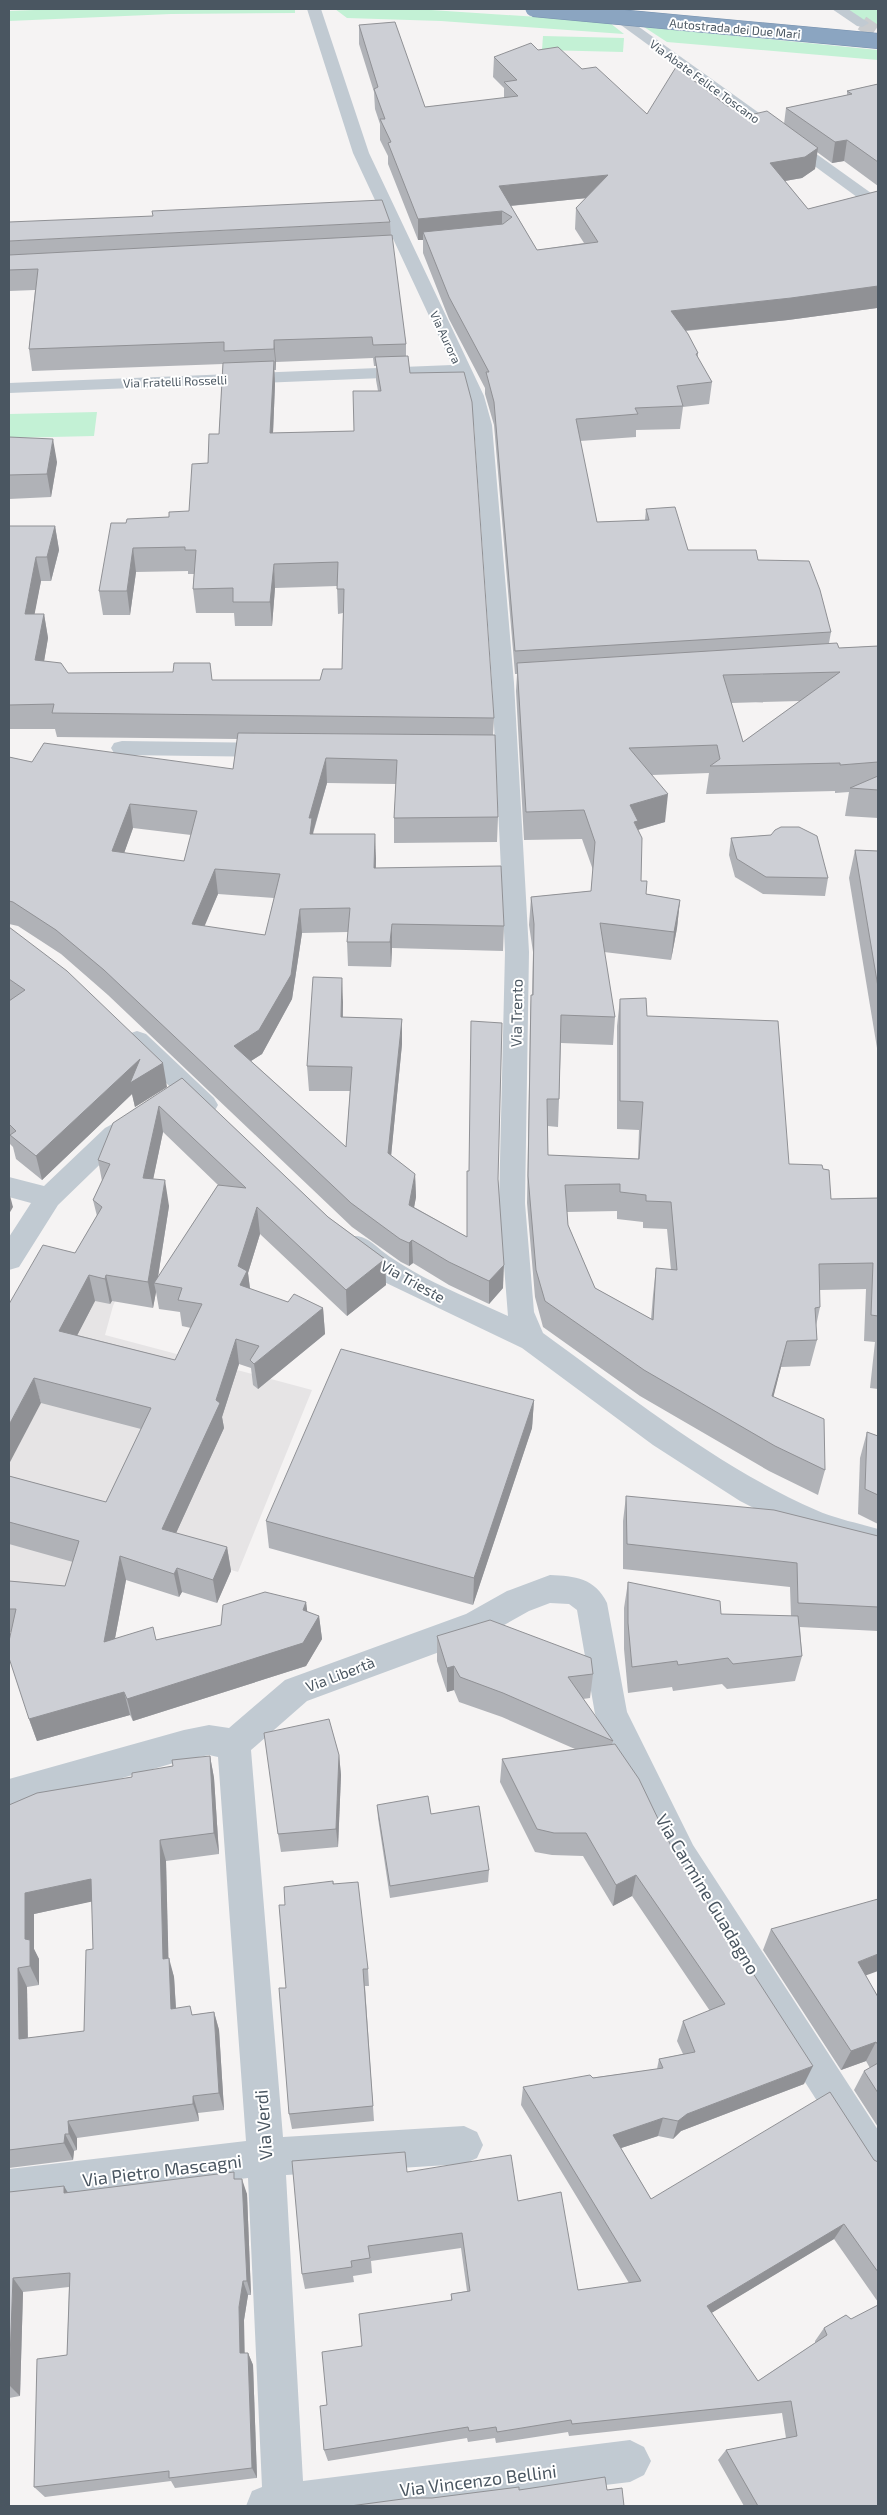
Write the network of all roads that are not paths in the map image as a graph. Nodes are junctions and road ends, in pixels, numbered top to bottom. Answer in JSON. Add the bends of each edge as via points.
{"nodes":[{"id":1,"x":314,"y":9,"type":"edge"},
{"id":2,"x":533,"y":9,"type":"edge"},
{"id":3,"x":606,"y":9,"type":"edge"},
{"id":4,"x":628,"y":9,"type":"edge"},
{"id":5,"x":839,"y":9,"type":"edge"},
{"id":6,"x":862,"y":23,"type":"tunnel mouth"},
{"id":7,"x":878,"y":32,"type":"tunnel mouth"},
{"id":8,"x":878,"y":41,"type":"tunnel mouth"},
{"id":9,"x":878,"y":205,"type":"edge"},
{"id":10,"x":424,"y":246,"type":"edge"},
{"id":11,"x":404,"y":248,"type":"junction"},
{"id":12,"x":384,"y":249,"type":"edge"},
{"id":13,"x":462,"y":370,"type":"junction"},
{"id":14,"x":9,"y":388,"type":"edge"},
{"id":15,"x":513,"y":682,"type":"joint"},
{"id":16,"x":122,"y":748,"type":"dead end"},
{"id":17,"x":290,"y":750,"type":"edge"},
{"id":18,"x":119,"y":1022,"type":"edge"},
{"id":19,"x":169,"y":1100,"type":"junction"},
{"id":20,"x":225,"y":1125,"type":"edge"},
{"id":21,"x":9,"y":1187,"type":"edge"},
{"id":22,"x":49,"y":1198,"type":"junction"},
{"id":23,"x":334,"y":1228,"type":"edge"},
{"id":24,"x":9,"y":1259,"type":"edge"},
{"id":25,"x":532,"y":1340,"type":"junction"},
{"id":26,"x":878,"y":1542,"type":"edge"},
{"id":27,"x":591,"y":1603,"type":"joint"},
{"id":28,"x":234,"y":1744,"type":"junction"},
{"id":29,"x":9,"y":1795,"type":"edge"},
{"id":30,"x":464,"y":2145,"type":"dead end"},
{"id":31,"x":266,"y":2157,"type":"junction"},
{"id":32,"x":878,"y":2163,"type":"edge"},
{"id":33,"x":9,"y":2188,"type":"edge"},
{"id":34,"x":630,"y":2461,"type":"dead end"},
{"id":35,"x":278,"y":2505,"type":"edge"}],
"edges":[{"from":1,"to":11,"type":"street","name":"Via Aurora","via":[[361,153]]},
{"from":2,"to":8,"type":"highway","name":"Autostrada dei Due Mari","bridge":true},
{"from":3,"to":9,"type":"street","name":"Via Abate Felice Toscano"},
{"from":4,"to":7,"type":"highway","name":"Autostrada dei Due Mari"},
{"from":5,"to":6,"type":"street"},
{"from":10,"to":11,"type":"street"},
{"from":11,"to":12,"type":"street"},
{"from":11,"to":13,"type":"street","name":"Via Aurora"},
{"from":13,"to":14,"type":"street","name":"Via Fratelli Rosselli"},
{"from":13,"to":15,"type":"street","name":"Via Aurora","via":[[480,407],[483,425]]},
{"from":15,"to":25,"type":"street","name":"Via Trento","via":[[497,751],[517,952],[512,1203],[520,1312]]},
{"from":16,"to":17,"type":"street"},
{"from":18,"to":19,"type":"street"},
{"from":19,"to":20,"type":"street"},
{"from":19,"to":22,"type":"street","via":[[114,1135]]},
{"from":21,"to":22,"type":"street"},
{"from":22,"to":24,"type":"street"},
{"from":23,"to":25,"type":"street","name":"Via Trieste","via":[[390,1272]]},
{"from":25,"to":26,"type":"street","name":"Via Trieste","via":[[663,1436],[751,1492],[810,1522]]},
{"from":27,"to":28,"type":"street","name":"Via Libertà","via":[[576,1590],[550,1589],[518,1601],[477,1624],[296,1690]]},
{"from":27,"to":32,"type":"street","name":"Via Carmine Guadagno","via":[[611,1714],[660,1816],[681,1856]]},
{"from":28,"to":29,"type":"street","via":[[209,1740],[184,1745]]},
{"from":28,"to":31,"type":"street","name":"Via Verdi"},
{"from":30,"to":31,"type":"street","name":"Via Pietro Mascagni"},
{"from":31,"to":33,"type":"street","name":"Via Pietro Mascagni"},
{"from":31,"to":35,"type":"street","name":"Via Verdi"},
{"from":34,"to":35,"type":"street","name":"Via Vincenzo Bellini"}]}
